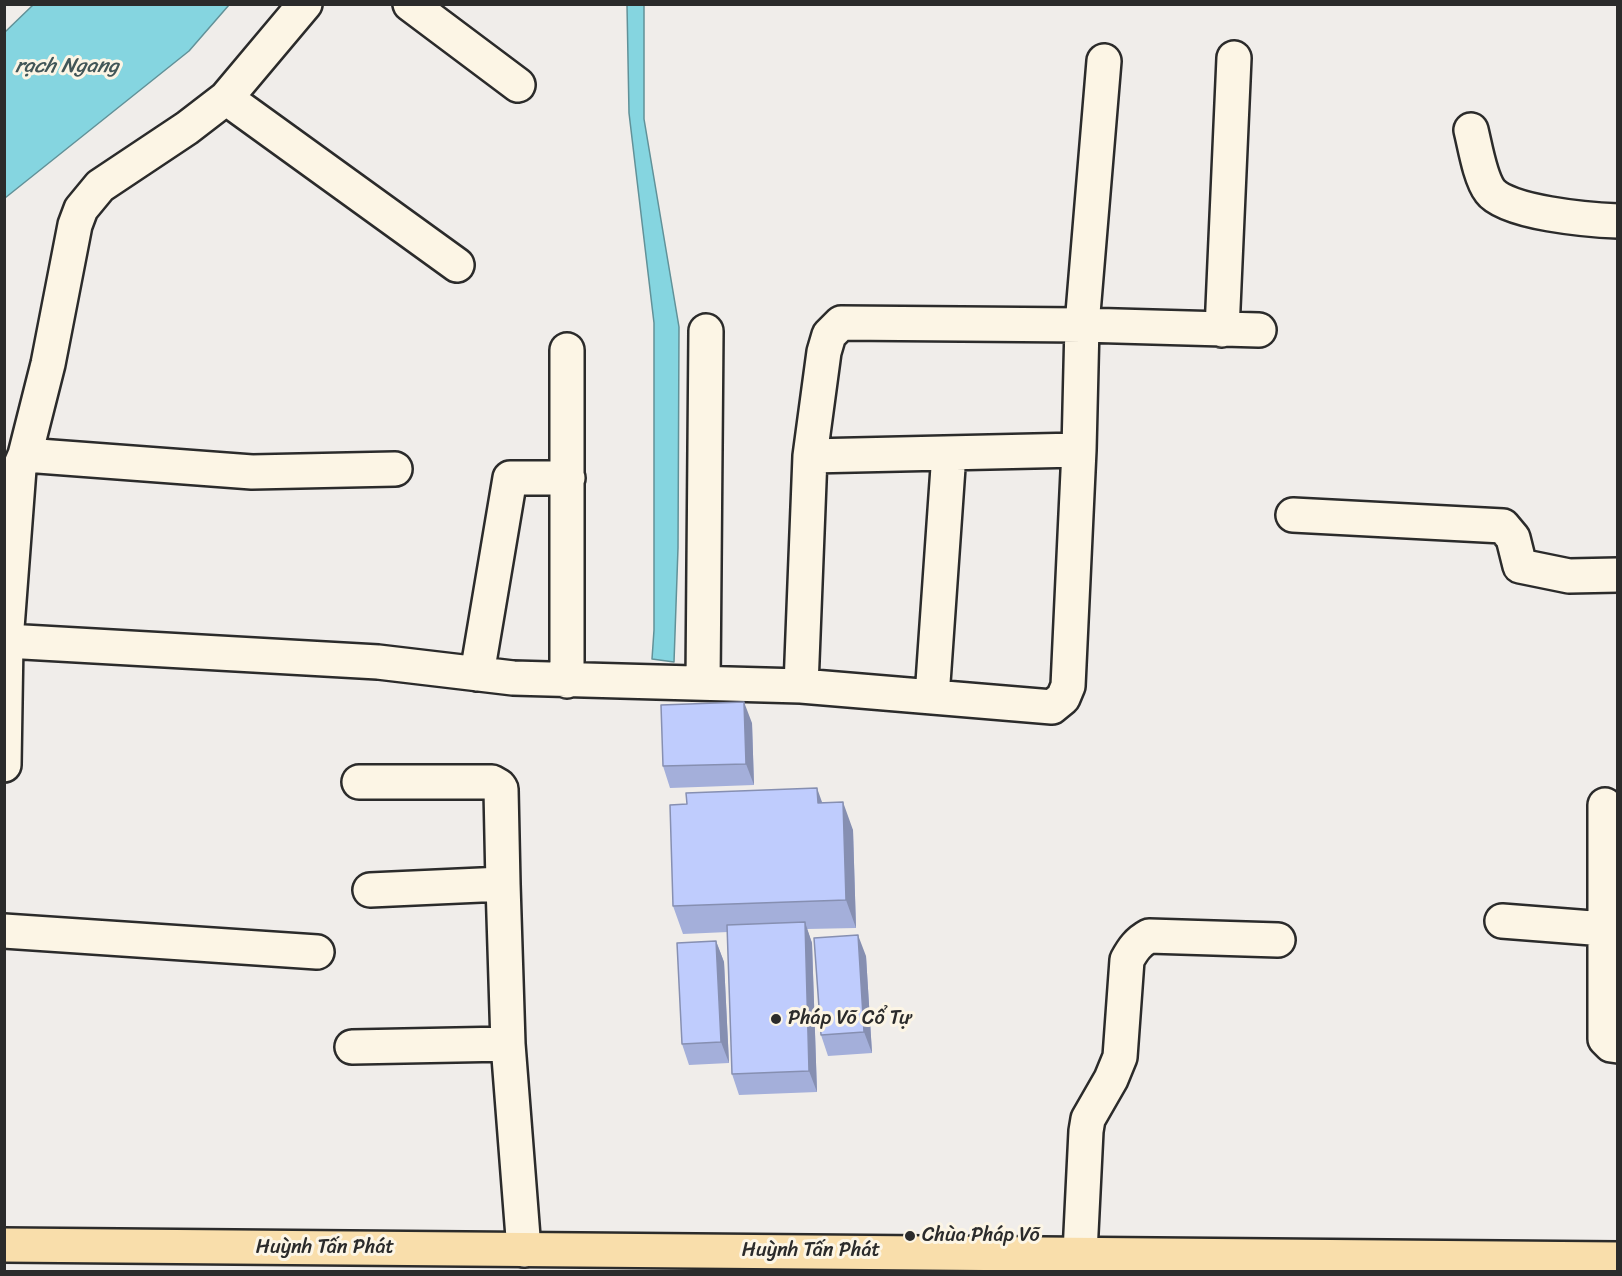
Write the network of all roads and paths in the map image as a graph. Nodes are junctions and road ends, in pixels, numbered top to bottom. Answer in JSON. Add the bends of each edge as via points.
{"nodes":[{"id":1,"x":305,"y":4,"type":"edge"},
{"id":2,"x":410,"y":4,"type":"edge"},
{"id":3,"x":1234,"y":58,"type":"dead end"},
{"id":4,"x":1104,"y":61,"type":"dead end"},
{"id":5,"x":518,"y":85,"type":"dead end"},
{"id":6,"x":226,"y":98,"type":"junction"},
{"id":7,"x":1470,"y":130,"type":"dead end"},
{"id":8,"x":1617,"y":220,"type":"edge"},
{"id":9,"x":457,"y":265,"type":"dead end"},
{"id":10,"x":1082,"y":325,"type":"junction"},
{"id":11,"x":706,"y":330,"type":"dead end"},
{"id":12,"x":1222,"y":330,"type":"junction"},
{"id":13,"x":1259,"y":330,"type":"dead end"},
{"id":14,"x":567,"y":350,"type":"dead end"},
{"id":15,"x":1079,"y":450,"type":"junction"},
{"id":16,"x":949,"y":453,"type":"junction"},
{"id":17,"x":810,"y":456,"type":"junction"},
{"id":18,"x":16,"y":463,"type":"edge"},
{"id":19,"x":395,"y":469,"type":"dead end"},
{"id":20,"x":568,"y":478,"type":"junction"},
{"id":21,"x":1293,"y":515,"type":"dead end"},
{"id":22,"x":1617,"y":574,"type":"edge"},
{"id":23,"x":6,"y":641,"type":"junction"},
{"id":24,"x":5,"y":674,"type":"edge"},
{"id":25,"x":477,"y":674,"type":"junction"},
{"id":26,"x":567,"y":681,"type":"junction"},
{"id":27,"x":703,"y":683,"type":"junction"},
{"id":28,"x":801,"y":686,"type":"junction"},
{"id":29,"x":932,"y":697,"type":"junction"},
{"id":30,"x":4,"y":765,"type":"edge"},
{"id":31,"x":359,"y":782,"type":"dead end"},
{"id":32,"x":1605,"y":805,"type":"dead end"},
{"id":33,"x":502,"y":884,"type":"junction"},
{"id":34,"x":370,"y":890,"type":"dead end"},
{"id":35,"x":1502,"y":921,"type":"dead end"},
{"id":36,"x":1605,"y":929,"type":"junction"},
{"id":37,"x":4,"y":931,"type":"edge"},
{"id":38,"x":1278,"y":940,"type":"dead end"},
{"id":39,"x":317,"y":952,"type":"dead end"},
{"id":40,"x":508,"y":1044,"type":"junction"},
{"id":41,"x":1617,"y":1046,"type":"edge"},
{"id":42,"x":352,"y":1047,"type":"dead end"},
{"id":43,"x":4,"y":1245,"type":"edge"},
{"id":44,"x":524,"y":1250,"type":"junction"},
{"id":45,"x":1080,"y":1253,"type":"junction"},
{"id":46,"x":1617,"y":1259,"type":"edge"},
{"id":47,"x":825,"y":1261,"type":"edge"}],
"edges":[{"from":1,"to":6,"type":"street"},
{"from":2,"to":5,"type":"street"},
{"from":3,"to":12,"type":"street"},
{"from":4,"to":10,"type":"street"},
{"from":6,"to":9,"type":"street"},
{"from":6,"to":18,"type":"street","via":[[107,180],[81,209],[48,364]]},
{"from":7,"to":8,"type":"street","via":[[1489,190],[1498,199],[1535,211]]},
{"from":10,"to":12,"type":"street"},
{"from":10,"to":15,"type":"street"},
{"from":10,"to":17,"type":"street","via":[[841,323],[829,335],[824,352]]},
{"from":11,"to":27,"type":"street"},
{"from":12,"to":13,"type":"street"},
{"from":14,"to":20,"type":"street"},
{"from":15,"to":16,"type":"street"},
{"from":15,"to":29,"type":"street","via":[[1068,686],[1063,698],[1052,707]]},
{"from":16,"to":17,"type":"street"},
{"from":16,"to":29,"type":"street"},
{"from":17,"to":28,"type":"street"},
{"from":18,"to":19,"type":"street","via":[[252,472]]},
{"from":18,"to":23,"type":"street"},
{"from":20,"to":25,"type":"street","via":[[510,478]]},
{"from":20,"to":26,"type":"street"},
{"from":21,"to":22,"type":"street","via":[[1503,526],[1513,538],[1520,566],[1569,576]]},
{"from":23,"to":24,"type":"street"},
{"from":23,"to":25,"type":"street","via":[[378,662]]},
{"from":24,"to":30,"type":"street"},
{"from":25,"to":26,"type":"street"},
{"from":26,"to":27,"type":"street"},
{"from":27,"to":28,"type":"street"},
{"from":28,"to":29,"type":"street"},
{"from":31,"to":33,"type":"street","via":[[492,782],[499,786]]},
{"from":32,"to":36,"type":"street"},
{"from":33,"to":34,"type":"street"},
{"from":33,"to":40,"type":"street"},
{"from":35,"to":36,"type":"street"},
{"from":36,"to":41,"type":"street","via":[[1605,1039]]},
{"from":37,"to":39,"type":"street"},
{"from":38,"to":45,"type":"street","via":[[1149,936],[1132,950],[1127,960],[1120,1057],[1088,1119]]},
{"from":40,"to":42,"type":"street"},
{"from":40,"to":44,"type":"street"},
{"from":43,"to":44,"type":"main road","name":"Huỳnh Tấn Phát"},
{"from":44,"to":47,"type":"main road","name":"Huỳnh Tấn Phát"},
{"from":45,"to":46,"type":"main road","name":"Huỳnh Tấn Phát"},
{"from":45,"to":47,"type":"main road","name":"Huỳnh Tấn Phát"}]}
